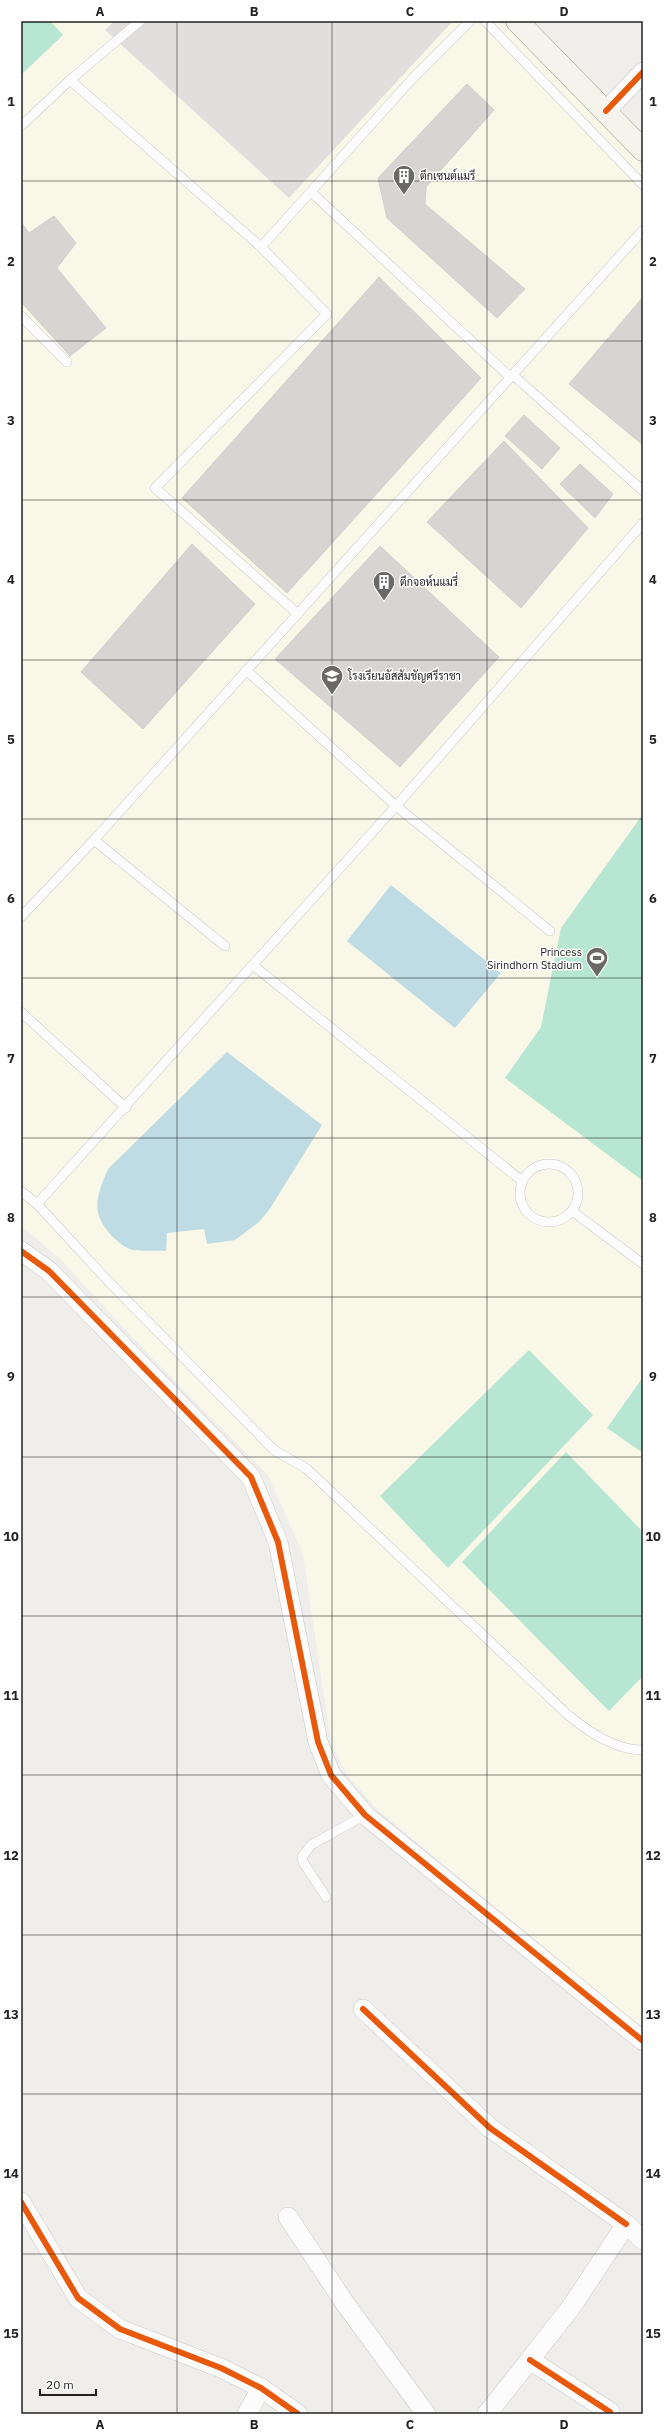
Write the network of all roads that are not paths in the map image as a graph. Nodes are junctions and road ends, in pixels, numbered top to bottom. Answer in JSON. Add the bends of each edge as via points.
{"nodes":[{"id":1,"x":140,"y":21,"type":"edge"},
{"id":2,"x":470,"y":21,"type":"edge"},
{"id":3,"x":485,"y":21,"type":"edge"},
{"id":4,"x":517,"y":21,"type":"edge"},
{"id":5,"x":643,"y":72,"type":"edge"},
{"id":6,"x":70,"y":80,"type":"junction"},
{"id":7,"x":606,"y":111,"type":"junction"},
{"id":8,"x":21,"y":126,"type":"edge"},
{"id":9,"x":643,"y":150,"type":"edge"},
{"id":10,"x":643,"y":185,"type":"edge"},
{"id":11,"x":311,"y":192,"type":"junction"},
{"id":12,"x":643,"y":230,"type":"edge"},
{"id":13,"x":261,"y":247,"type":"junction"},
{"id":14,"x":21,"y":316,"type":"edge"},
{"id":15,"x":67,"y":362,"type":"dead end"},
{"id":16,"x":511,"y":376,"type":"junction"},
{"id":17,"x":643,"y":491,"type":"edge"},
{"id":18,"x":643,"y":523,"type":"edge"},
{"id":19,"x":298,"y":614,"type":"junction"},
{"id":20,"x":246,"y":670,"type":"junction"},
{"id":21,"x":396,"y":806,"type":"junction"},
{"id":22,"x":94,"y":840,"type":"junction"},
{"id":23,"x":21,"y":917,"type":"edge"},
{"id":24,"x":550,"y":931,"type":"dead end"},
{"id":25,"x":225,"y":946,"type":"dead end"},
{"id":26,"x":254,"y":966,"type":"junction"},
{"id":27,"x":21,"y":1012,"type":"edge"},
{"id":28,"x":126,"y":1108,"type":"junction"},
{"id":29,"x":522,"y":1181,"type":"junction"},
{"id":30,"x":21,"y":1191,"type":"edge"},
{"id":31,"x":37,"y":1204,"type":"junction"},
{"id":32,"x":572,"y":1211,"type":"junction"},
{"id":33,"x":21,"y":1251,"type":"edge"},
{"id":34,"x":643,"y":1264,"type":"edge"},
{"id":35,"x":643,"y":1750,"type":"edge"},
{"id":36,"x":365,"y":1815,"type":"junction"},
{"id":37,"x":326,"y":1897,"type":"dead end"},
{"id":38,"x":363,"y":2009,"type":"dead end"},
{"id":39,"x":643,"y":2041,"type":"edge"},
{"id":40,"x":21,"y":2202,"type":"edge"},
{"id":41,"x":288,"y":2217,"type":"dead end"},
{"id":42,"x":626,"y":2224,"type":"junction"},
{"id":43,"x":643,"y":2240,"type":"edge"},
{"id":44,"x":530,"y":2360,"type":"junction"},
{"id":45,"x":261,"y":2388,"type":"junction"},
{"id":46,"x":610,"y":2412,"type":"dead end"},
{"id":47,"x":247,"y":2414,"type":"edge"},
{"id":48,"x":298,"y":2414,"type":"edge"},
{"id":49,"x":426,"y":2414,"type":"edge"},
{"id":50,"x":487,"y":2414,"type":"edge"}],
"edges":[{"from":1,"to":6,"type":"lane"},
{"from":2,"to":11,"type":"lane","via":[[413,78]]},
{"from":3,"to":10,"type":"lane"},
{"from":4,"to":7,"type":"main road"},
{"from":5,"to":7,"type":"street"},
{"from":6,"to":8,"type":"lane"},
{"from":6,"to":13,"type":"lane"},
{"from":7,"to":9,"type":"main road"},
{"from":11,"to":13,"type":"lane"},
{"from":11,"to":16,"type":"lane"},
{"from":12,"to":16,"type":"lane"},
{"from":13,"to":19,"type":"lane","via":[[327,314],[155,488]]},
{"from":14,"to":15,"type":"lane"},
{"from":16,"to":17,"type":"lane"},
{"from":16,"to":19,"type":"lane"},
{"from":18,"to":21,"type":"lane"},
{"from":19,"to":20,"type":"lane"},
{"from":20,"to":21,"type":"lane"},
{"from":20,"to":22,"type":"lane"},
{"from":21,"to":24,"type":"lane"},
{"from":21,"to":26,"type":"lane"},
{"from":22,"to":23,"type":"lane"},
{"from":22,"to":25,"type":"lane"},
{"from":26,"to":28,"type":"lane"},
{"from":26,"to":29,"type":"lane"},
{"from":27,"to":28,"type":"lane"},
{"from":28,"to":31,"type":"lane"},
{"from":29,"to":32,"type":"lane","via":[[520,1200],[530,1215],[547,1222],[556,1221]]},
{"from":29,"to":32,"type":"lane","via":[[535,1167],[555,1164],[564,1168],[572,1174],[578,1193]]},
{"from":30,"to":31,"type":"lane"},
{"from":31,"to":35,"type":"lane","via":[[108,1281],[274,1450],[307,1469],[569,1716],[614,1744]]},
{"from":32,"to":34,"type":"lane"},
{"from":33,"to":36,"type":"street","via":[[49,1271],[251,1477],[278,1542],[318,1742],[331,1775]]},
{"from":36,"to":37,"type":"lane","via":[[312,1845],[302,1857]]},
{"from":36,"to":39,"type":"street"},
{"from":38,"to":42,"type":"street","via":[[490,2128]]},
{"from":40,"to":45,"type":"street","via":[[78,2298],[120,2329],[221,2368]]},
{"from":41,"to":49,"type":"street","via":[[344,2302]]},
{"from":42,"to":43,"type":"street"},
{"from":42,"to":44,"type":"street","via":[[572,2306]]},
{"from":44,"to":46,"type":"street"},
{"from":44,"to":50,"type":"street"},
{"from":45,"to":47,"type":"street"},
{"from":45,"to":48,"type":"street"}]}
